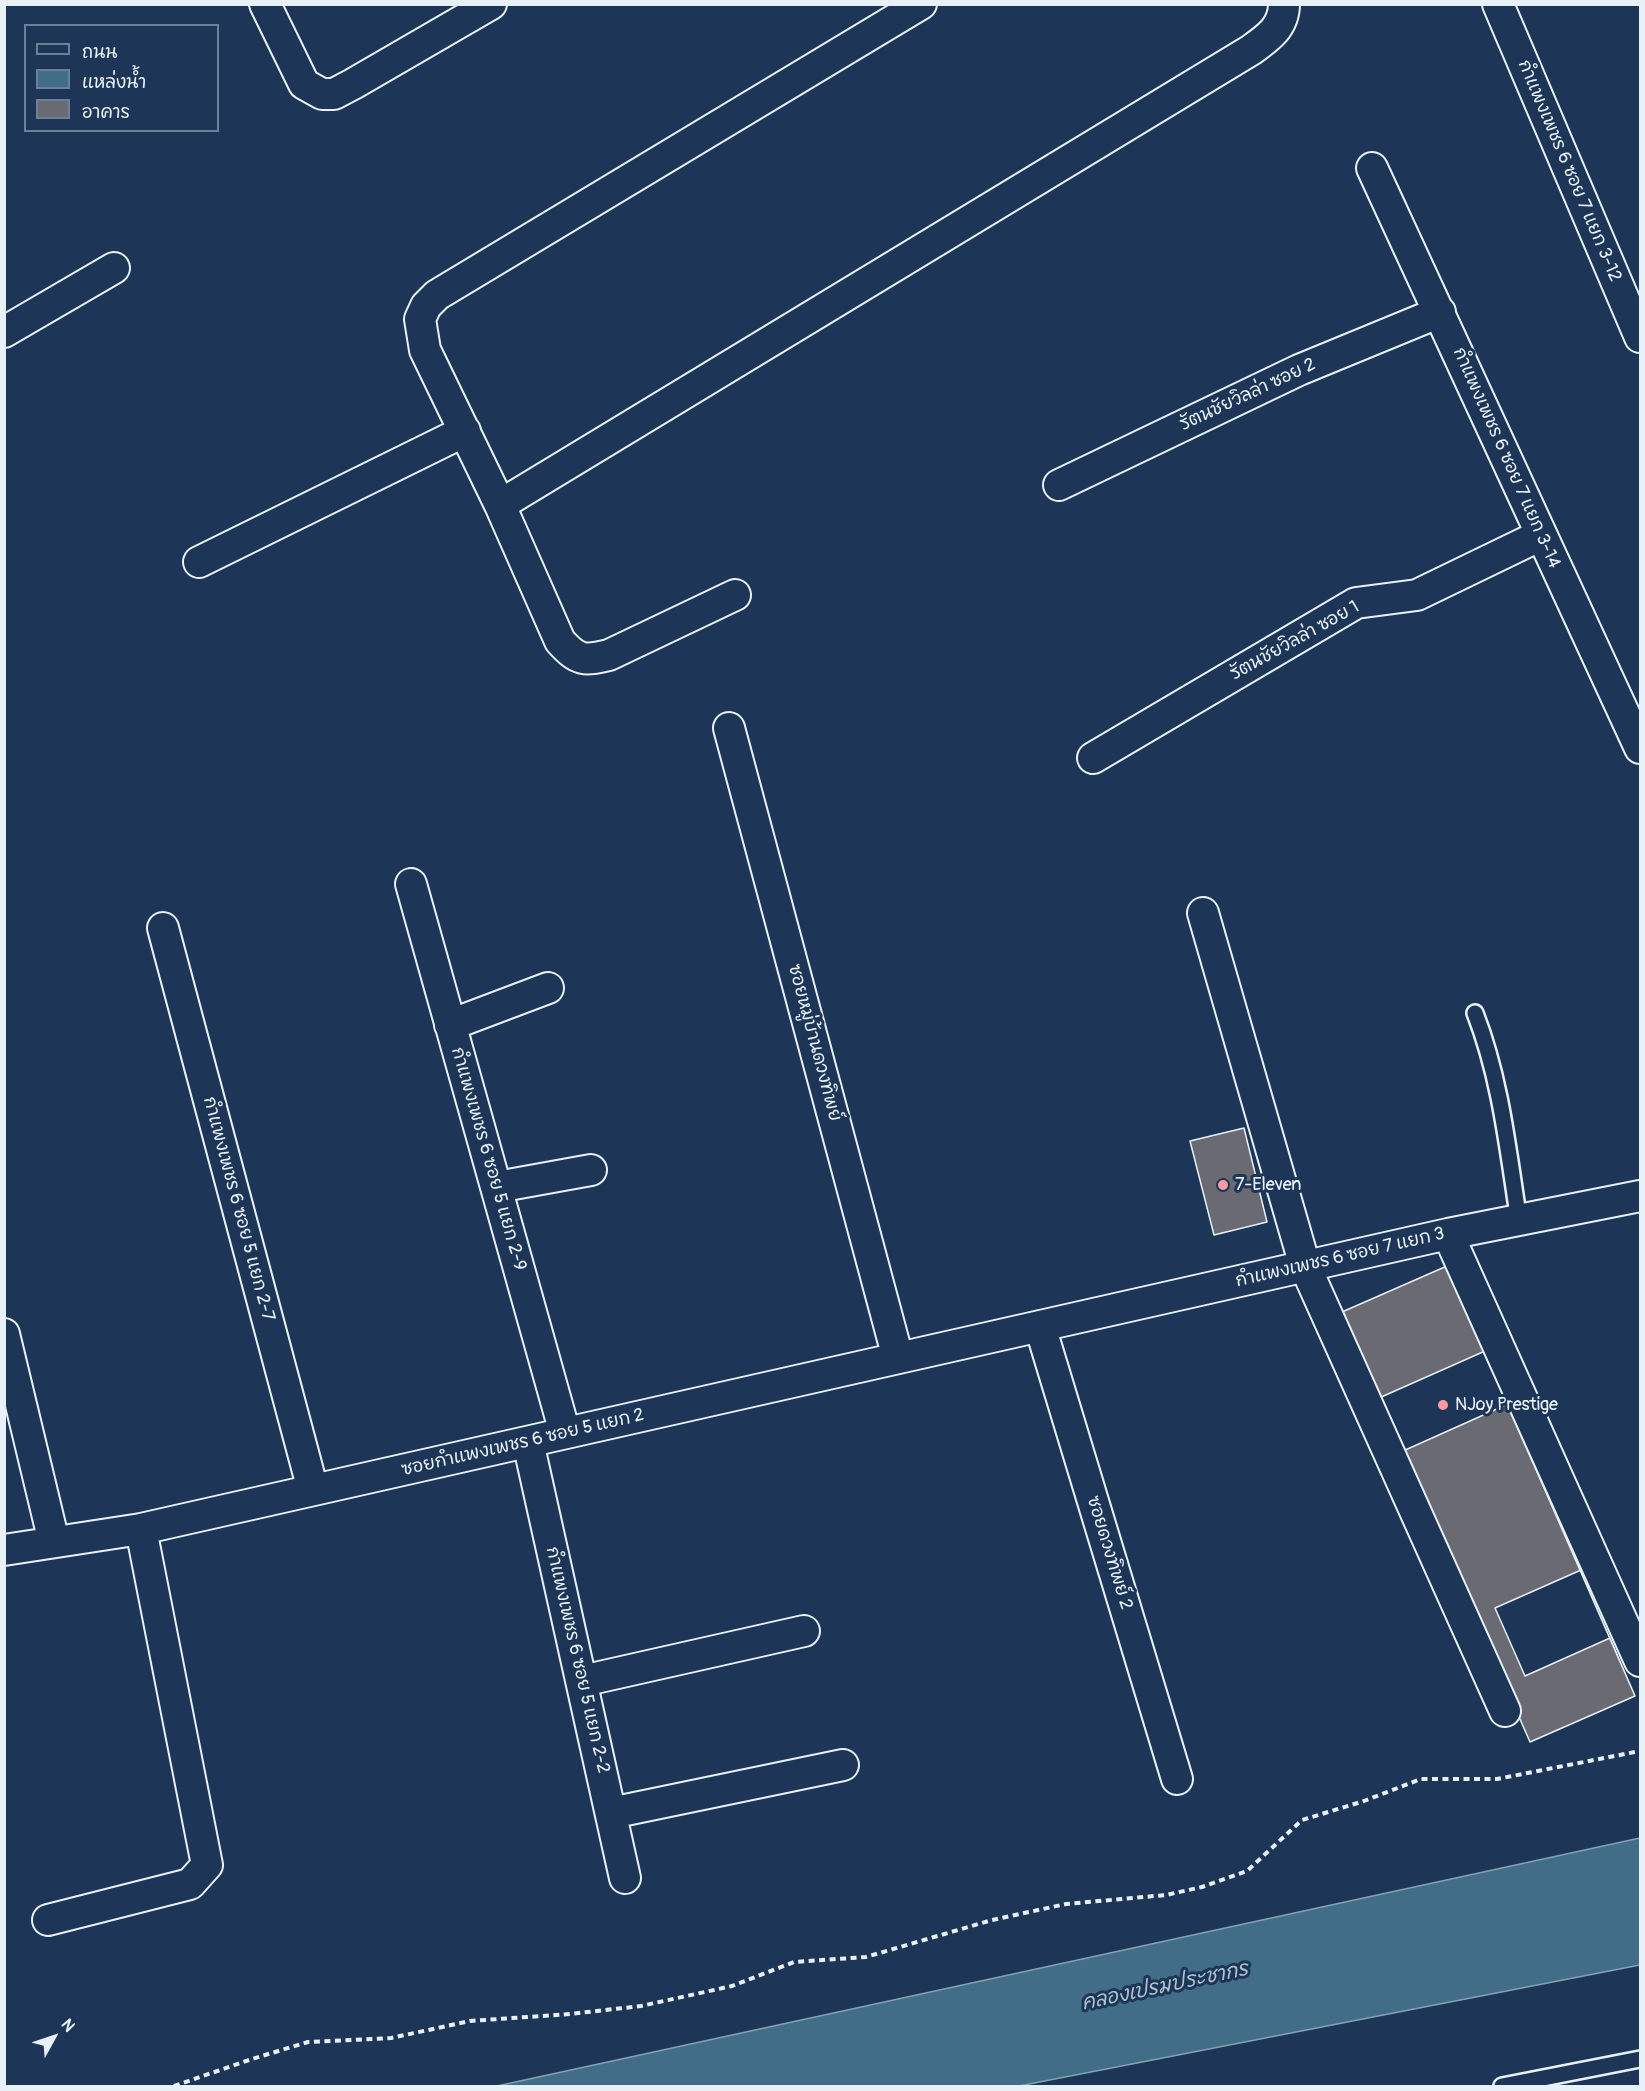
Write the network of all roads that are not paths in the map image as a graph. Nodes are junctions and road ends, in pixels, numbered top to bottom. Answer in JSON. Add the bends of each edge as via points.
{"nodes":[{"id":1,"x":265,"y":4,"type":"edge"},
{"id":2,"x":490,"y":4,"type":"edge"},
{"id":3,"x":921,"y":4,"type":"edge"},
{"id":4,"x":1284,"y":4,"type":"edge"},
{"id":5,"x":1507,"y":8,"type":"edge"},
{"id":6,"x":1372,"y":168,"type":"dead end"},
{"id":7,"x":114,"y":268,"type":"dead end"},
{"id":8,"x":1440,"y":312,"type":"junction"},
{"id":9,"x":4,"y":332,"type":"edge"},
{"id":10,"x":1641,"y":337,"type":"edge"},
{"id":11,"x":465,"y":431,"type":"junction"},
{"id":12,"x":1059,"y":485,"type":"dead end"},
{"id":13,"x":500,"y":505,"type":"junction"},
{"id":14,"x":1541,"y":535,"type":"junction"},
{"id":15,"x":199,"y":562,"type":"dead end"},
{"id":16,"x":735,"y":595,"type":"dead end"},
{"id":17,"x":729,"y":728,"type":"dead end"},
{"id":18,"x":1641,"y":748,"type":"edge"},
{"id":19,"x":1093,"y":758,"type":"dead end"},
{"id":20,"x":411,"y":884,"type":"dead end"},
{"id":21,"x":1203,"y":913,"type":"dead end"},
{"id":22,"x":163,"y":928,"type":"dead end"},
{"id":23,"x":548,"y":988,"type":"dead end"},
{"id":24,"x":1475,"y":1013,"type":"dead end"},
{"id":25,"x":450,"y":1026,"type":"junction"},
{"id":26,"x":591,"y":1170,"type":"dead end"},
{"id":27,"x":497,"y":1187,"type":"junction"},
{"id":28,"x":1641,"y":1196,"type":"edge"},
{"id":29,"x":1519,"y":1221,"type":"junction"},
{"id":30,"x":1448,"y":1234,"type":"junction"},
{"id":31,"x":1305,"y":1266,"type":"junction"},
{"id":32,"x":1040,"y":1326,"type":"junction"},
{"id":33,"x":4,"y":1334,"type":"edge"},
{"id":34,"x":898,"y":1358,"type":"junction"},
{"id":35,"x":565,"y":1433,"type":"junction"},
{"id":36,"x":528,"y":1442,"type":"junction"},
{"id":37,"x":313,"y":1490,"type":"junction"},
{"id":38,"x":141,"y":1529,"type":"junction"},
{"id":39,"x":54,"y":1542,"type":"junction"},
{"id":40,"x":4,"y":1550,"type":"edge"},
{"id":41,"x":804,"y":1631,"type":"dead end"},
{"id":42,"x":1641,"y":1661,"type":"edge"},
{"id":43,"x":582,"y":1681,"type":"junction"},
{"id":44,"x":1505,"y":1712,"type":"dead end"},
{"id":45,"x":843,"y":1765,"type":"dead end"},
{"id":46,"x":1177,"y":1779,"type":"dead end"},
{"id":47,"x":611,"y":1813,"type":"junction"},
{"id":48,"x":625,"y":1878,"type":"dead end"},
{"id":49,"x":48,"y":1920,"type":"dead end"},
{"id":50,"x":1641,"y":2059,"type":"edge"},
{"id":51,"x":1502,"y":2086,"type":"edge"}],
"edges":[{"from":1,"to":2,"type":"street","via":[[304,84],[322,94],[334,94],[353,84]]},
{"from":3,"to":11,"type":"street","via":[[436,296],[420,319],[425,350]]},
{"from":4,"to":13,"type":"street","via":[[1280,24],[1251,50]]},
{"from":5,"to":10,"type":"street","name":"กำแพงเพชร 6 ซอย 7 แยก 3-12"},
{"from":6,"to":8,"type":"street","name":"กำแพงเพชร 6 ซอย 7 แยก 3-14"},
{"from":7,"to":9,"type":"street"},
{"from":8,"to":12,"type":"street","name":"รัตนชัยวิลล่า ซอย 2","via":[[1299,370]]},
{"from":8,"to":14,"type":"street","name":"กำแพงเพชร 6 ซอย 7 แยก 3-14"},
{"from":11,"to":13,"type":"street"},
{"from":11,"to":15,"type":"street"},
{"from":13,"to":16,"type":"street","via":[[560,641],[573,656],[588,660],[609,655]]},
{"from":14,"to":18,"type":"street","name":"กำแพงเพชร 6 ซอย 7 แยก 3-14"},
{"from":14,"to":19,"type":"street","name":"รัตนชัยวิลล่า ซอย 1","via":[[1417,595],[1356,603]]},
{"from":17,"to":34,"type":"street","name":"ซอยหมู่บ้านดวงทิพย์"},
{"from":20,"to":25,"type":"street","name":"กำแพงเพชร 6 ซอย 5 แยก 2-9"},
{"from":21,"to":31,"type":"street"},
{"from":22,"to":37,"type":"street","name":"กำแพงเพชร 6 ซอย 5 แยก 2-7"},
{"from":23,"to":25,"type":"street"},
{"from":24,"to":29,"type":"lane","via":[[1501,1104]]},
{"from":25,"to":27,"type":"street","name":"กำแพงเพชร 6 ซอย 5 แยก 2-9"},
{"from":26,"to":27,"type":"street"},
{"from":27,"to":35,"type":"street","name":"กำแพงเพชร 6 ซอย 5 แยก 2-9"},
{"from":28,"to":29,"type":"street","name":"กำแพงเพชร 6 ซอย 7 แยก 3"},
{"from":29,"to":30,"type":"street","name":"กำแพงเพชร 6 ซอย 7 แยก 3"},
{"from":30,"to":31,"type":"street","name":"กำแพงเพชร 6 ซอย 7 แยก 3"},
{"from":30,"to":42,"type":"street"},
{"from":31,"to":32,"type":"street","name":"กำแพงเพชร 6 ซอย 7 แยก 3"},
{"from":31,"to":44,"type":"street"},
{"from":32,"to":34,"type":"street","name":"ซอยกำแพงเพชร 6 ซอย 5 แยก 2"},
{"from":32,"to":46,"type":"street","name":"ซอยดวงทิพย์ 2"},
{"from":33,"to":39,"type":"street"},
{"from":34,"to":35,"type":"street","name":"ซอยกำแพงเพชร 6 ซอย 5 แยก 2"},
{"from":35,"to":36,"type":"street","name":"ซอยกำแพงเพชร 6 ซอย 5 แยก 2"},
{"from":36,"to":37,"type":"street","name":"ซอยกำแพงเพชร 6 ซอย 5 แยก 2"},
{"from":36,"to":43,"type":"street","name":"กำแพงเพชร 6 ซอย 5 แยก 2-2"},
{"from":37,"to":38,"type":"street","name":"ซอยกำแพงเพชร 6 ซอย 5 แยก 2"},
{"from":38,"to":39,"type":"street","name":"ซอยกำแพงเพชร 6 ซอย 5 แยก 2"},
{"from":38,"to":49,"type":"street","via":[[207,1865],[190,1884]]},
{"from":39,"to":40,"type":"street","name":"ซอยกำแพงเพชร 6 ซอย 5 แยก 2"},
{"from":41,"to":43,"type":"street"},
{"from":43,"to":47,"type":"street","name":"กำแพงเพชร 6 ซอย 5 แยก 2-2"},
{"from":45,"to":47,"type":"street"},
{"from":47,"to":48,"type":"street","name":"กำแพงเพชร 6 ซอย 5 แยก 2-2"},
{"from":50,"to":51,"type":"lane"}]}
